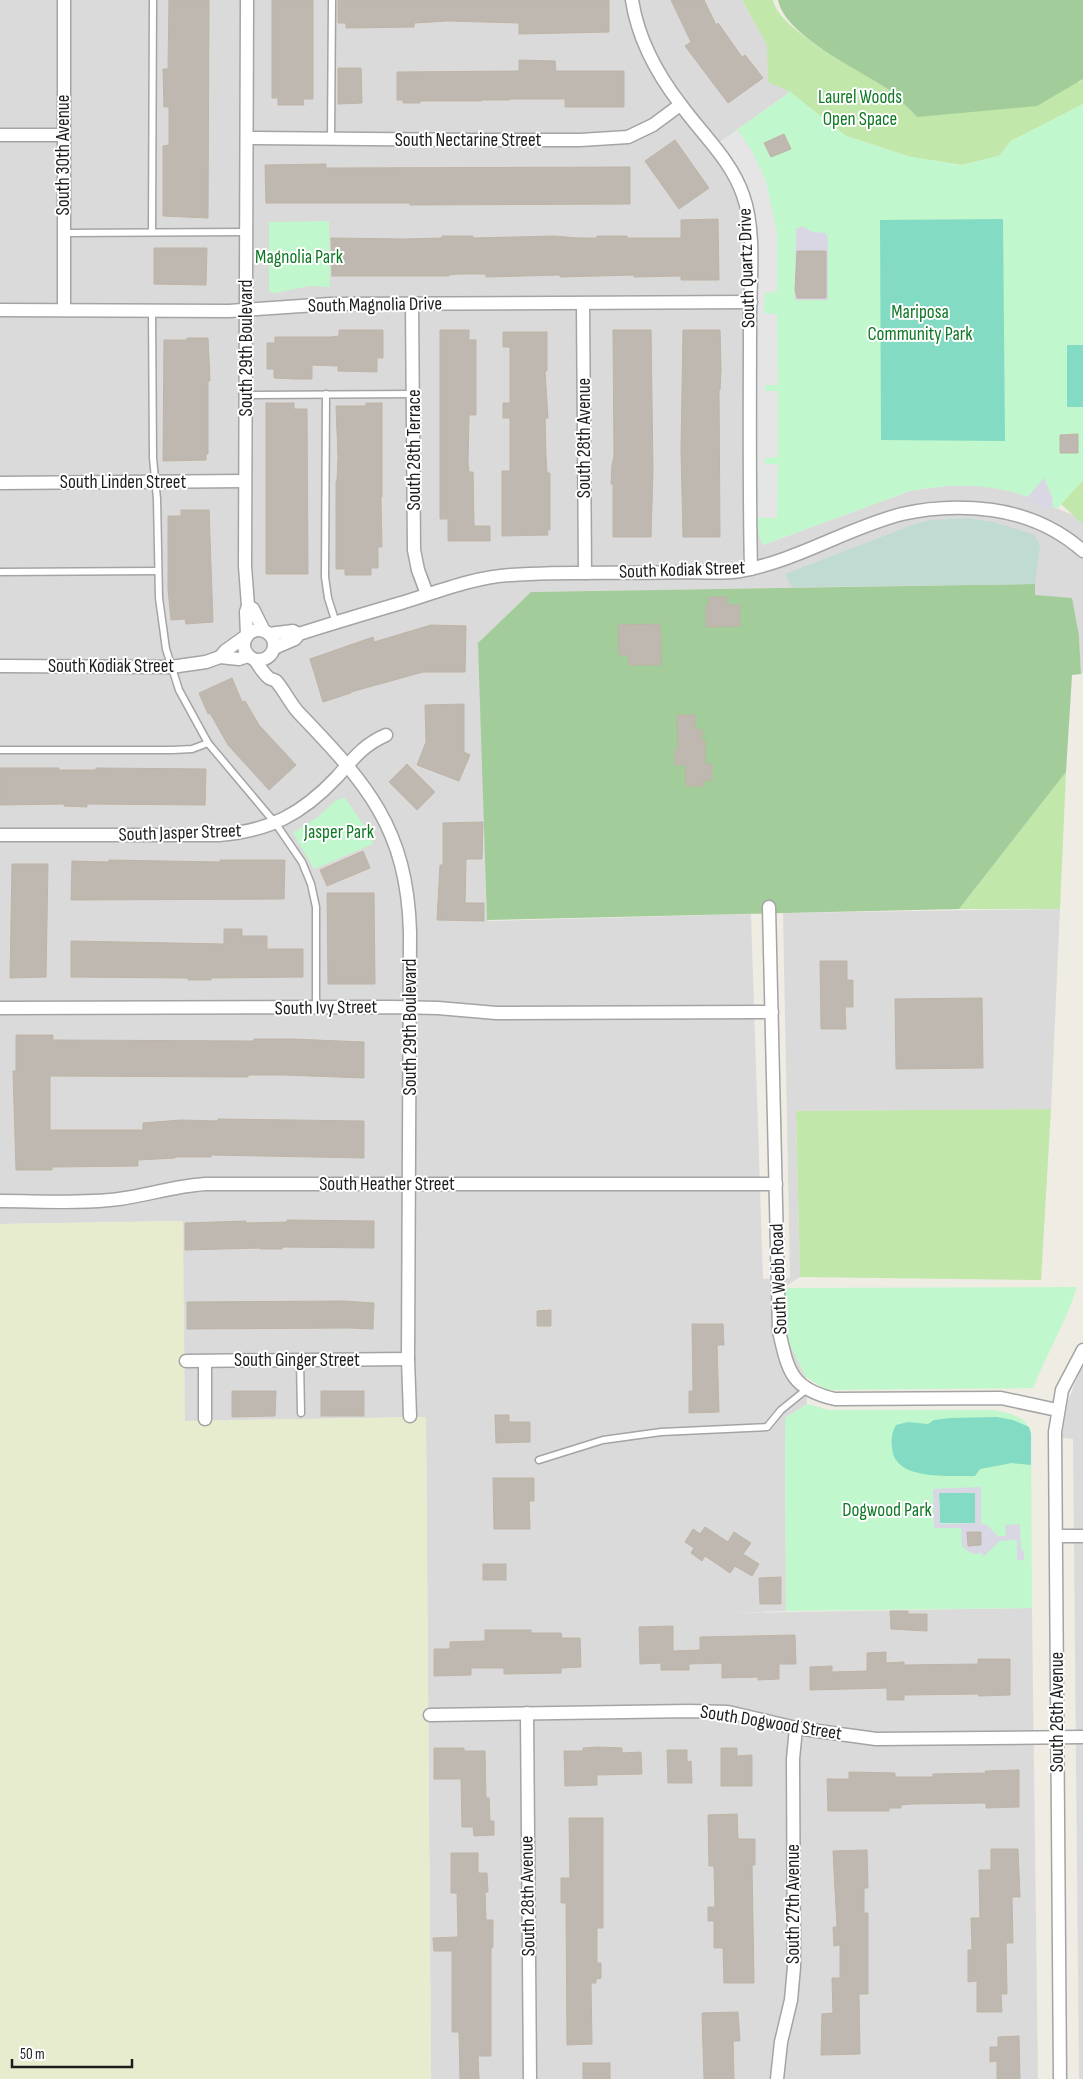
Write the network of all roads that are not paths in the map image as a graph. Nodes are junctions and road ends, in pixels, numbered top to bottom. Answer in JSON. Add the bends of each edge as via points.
{"nodes":[{"id":1,"x":64,"y":0,"type":"edge"},
{"id":2,"x":153,"y":0,"type":"edge"},
{"id":3,"x":247,"y":0,"type":"edge"},
{"id":4,"x":332,"y":0,"type":"edge"},
{"id":5,"x":632,"y":0,"type":"edge"},
{"id":6,"x":680,"y":105,"type":"junction"},
{"id":7,"x":0,"y":135,"type":"edge"},
{"id":8,"x":63,"y":135,"type":"junction"},
{"id":9,"x":247,"y":138,"type":"junction"},
{"id":10,"x":331,"y":140,"type":"junction"},
{"id":11,"x":152,"y":232,"type":"junction"},
{"id":12,"x":246,"y":232,"type":"junction"},
{"id":13,"x":64,"y":234,"type":"junction"},
{"id":14,"x":751,"y":302,"type":"junction"},
{"id":15,"x":412,"y":304,"type":"junction"},
{"id":16,"x":583,"y":304,"type":"junction"},
{"id":17,"x":0,"y":310,"type":"edge"},
{"id":18,"x":64,"y":310,"type":"junction"},
{"id":19,"x":152,"y":310,"type":"junction"},
{"id":20,"x":246,"y":310,"type":"junction"},
{"id":21,"x":326,"y":394,"type":"junction"},
{"id":22,"x":414,"y":394,"type":"junction"},
{"id":23,"x":246,"y":395,"type":"junction"},
{"id":24,"x":245,"y":481,"type":"junction"},
{"id":25,"x":0,"y":483,"type":"edge"},
{"id":26,"x":155,"y":483,"type":"junction"},
{"id":27,"x":1083,"y":551,"type":"edge"},
{"id":28,"x":751,"y":568,"type":"junction"},
{"id":29,"x":158,"y":571,"type":"junction"},
{"id":30,"x":0,"y":572,"type":"edge"},
{"id":31,"x":584,"y":573,"type":"junction"},
{"id":32,"x":427,"y":594,"type":"junction"},
{"id":33,"x":248,"y":606,"type":"junction"},
{"id":34,"x":336,"y":623,"type":"junction"},
{"id":35,"x":266,"y":632,"type":"junction"},
{"id":36,"x":299,"y":634,"type":"junction"},
{"id":37,"x":246,"y":636,"type":"junction"},
{"id":38,"x":272,"y":651,"type":"junction"},
{"id":39,"x":220,"y":657,"type":"junction"},
{"id":40,"x":252,"y":658,"type":"junction"},
{"id":41,"x":0,"y":666,"type":"edge"},
{"id":42,"x":171,"y":667,"type":"junction"},
{"id":43,"x":275,"y":681,"type":"junction"},
{"id":44,"x":386,"y":736,"type":"dead end"},
{"id":45,"x":208,"y":743,"type":"junction"},
{"id":46,"x":0,"y":750,"type":"edge"},
{"id":47,"x":348,"y":765,"type":"junction"},
{"id":48,"x":276,"y":824,"type":"junction"},
{"id":49,"x":0,"y":835,"type":"edge"},
{"id":50,"x":770,"y":907,"type":"dead end"},
{"id":51,"x":0,"y":1008,"type":"edge"},
{"id":52,"x":410,"y":1008,"type":"junction"},
{"id":53,"x":316,"y":1009,"type":"junction"},
{"id":54,"x":772,"y":1012,"type":"junction"},
{"id":55,"x":410,"y":1184,"type":"junction"},
{"id":56,"x":776,"y":1184,"type":"junction"},
{"id":57,"x":0,"y":1201,"type":"edge"},
{"id":58,"x":1083,"y":1350,"type":"edge"},
{"id":59,"x":408,"y":1359,"type":"junction"},
{"id":60,"x":205,"y":1360,"type":"junction"},
{"id":61,"x":300,"y":1360,"type":"junction"},
{"id":62,"x":186,"y":1361,"type":"dead end"},
{"id":63,"x":808,"y":1389,"type":"junction"},
{"id":64,"x":1058,"y":1410,"type":"junction"},
{"id":65,"x":301,"y":1413,"type":"dead end"},
{"id":66,"x":410,"y":1416,"type":"dead end"},
{"id":67,"x":205,"y":1419,"type":"dead end"},
{"id":68,"x":539,"y":1460,"type":"dead end"},
{"id":69,"x":1056,"y":1536,"type":"junction"},
{"id":70,"x":1083,"y":1536,"type":"edge"},
{"id":71,"x":526,"y":1713,"type":"junction"},
{"id":72,"x":430,"y":1716,"type":"dead end"},
{"id":73,"x":796,"y":1728,"type":"junction"},
{"id":74,"x":1056,"y":1737,"type":"junction"},
{"id":75,"x":1083,"y":1737,"type":"edge"},
{"id":76,"x":530,"y":2079,"type":"edge"},
{"id":77,"x":778,"y":2079,"type":"edge"},
{"id":78,"x":1060,"y":2079,"type":"edge"}],
"edges":[{"from":1,"to":8,"type":"street","name":"South 30th Avenue"},
{"from":2,"to":11,"type":"lane"},
{"from":3,"to":9,"type":"street","name":"South 29th Boulevard"},
{"from":4,"to":10,"type":"lane"},
{"from":5,"to":6,"type":"street","name":"South Quartz Drive","via":[[646,48]]},
{"from":6,"to":10,"type":"street","name":"South Nectarine Street","via":[[653,125],[628,137],[580,140]]},
{"from":6,"to":14,"type":"street","name":"South Quartz Drive","via":[[728,165],[744,196],[750,226]]},
{"from":7,"to":8,"type":"street"},
{"from":8,"to":13,"type":"street","name":"South 30th Avenue"},
{"from":9,"to":10,"type":"street","name":"South Nectarine Street"},
{"from":9,"to":12,"type":"street","name":"South 29th Boulevard"},
{"from":11,"to":12,"type":"lane"},
{"from":11,"to":13,"type":"lane"},
{"from":12,"to":20,"type":"street","name":"South 29th Boulevard"},
{"from":13,"to":18,"type":"street","name":"South 30th Avenue"},
{"from":14,"to":16,"type":"street","name":"South Magnolia Drive"},
{"from":14,"to":28,"type":"street","name":"South Quartz Drive"},
{"from":15,"to":16,"type":"street","name":"South Magnolia Drive"},
{"from":15,"to":20,"type":"street","name":"South Magnolia Drive","via":[[330,304]]},
{"from":15,"to":22,"type":"street","name":"South 28th Terrace"},
{"from":16,"to":31,"type":"street","name":"South 28th Avenue"},
{"from":17,"to":18,"type":"street","name":"South Magnolia Drive"},
{"from":18,"to":19,"type":"street","name":"South Magnolia Drive"},
{"from":19,"to":20,"type":"street","name":"South Magnolia Drive"},
{"from":19,"to":26,"type":"lane"},
{"from":20,"to":23,"type":"street","name":"South 29th Boulevard"},
{"from":21,"to":22,"type":"lane"},
{"from":21,"to":23,"type":"lane"},
{"from":21,"to":34,"type":"lane","via":[[325,576]]},
{"from":22,"to":32,"type":"street","name":"South 28th Terrace","via":[[414,550]]},
{"from":23,"to":24,"type":"street","name":"South 29th Boulevard"},
{"from":24,"to":26,"type":"street","name":"South Linden Street"},
{"from":24,"to":33,"type":"street","name":"South 29th Boulevard"},
{"from":25,"to":26,"type":"street","name":"South Linden Street"},
{"from":26,"to":29,"type":"lane"},
{"from":27,"to":28,"type":"street","name":"South Kodiak Street","via":[[1034,519],[974,508],[935,508],[902,514],[773,564]]},
{"from":28,"to":31,"type":"street","name":"South Kodiak Street","via":[[712,572]]},
{"from":29,"to":30,"type":"lane"},
{"from":29,"to":42,"type":"lane","via":[[162,621]]},
{"from":31,"to":32,"type":"street","name":"South Kodiak Street","via":[[510,575]]},
{"from":32,"to":34,"type":"street","name":"South Kodiak Street"},
{"from":33,"to":35,"type":"street","via":[[254,609]]},
{"from":33,"to":37,"type":"street","name":"South 29th Boulevard"},
{"from":34,"to":36,"type":"street","name":"South Kodiak Street"},
{"from":35,"to":36,"type":"street","name":"South Kodiak Street","via":[[293,631]]},
{"from":35,"to":37,"type":"street","via":[[254,630]]},
{"from":35,"to":38,"type":"street","via":[[274,642]]},
{"from":36,"to":38,"type":"street","name":"South Kodiak Street"},
{"from":37,"to":39,"type":"street","name":"South Kodiak Street"},
{"from":37,"to":40,"type":"street","via":[[243,646]]},
{"from":38,"to":40,"type":"street","via":[[265,659]]},
{"from":38,"to":43,"type":"street","name":"South 29th Boulevard"},
{"from":39,"to":40,"type":"street","name":"South Kodiak Street"},
{"from":39,"to":42,"type":"street","name":"South Kodiak Street"},
{"from":40,"to":43,"type":"street","name":"South 29th Boulevard"},
{"from":41,"to":42,"type":"street","name":"South Kodiak Street"},
{"from":42,"to":45,"type":"lane","via":[[179,690]]},
{"from":43,"to":47,"type":"street","name":"South 29th Boulevard","via":[[296,710]]},
{"from":44,"to":47,"type":"street","name":"South Jasper Street","via":[[365,746]]},
{"from":45,"to":46,"type":"lane","via":[[192,749],[173,750]]},
{"from":45,"to":48,"type":"lane"},
{"from":47,"to":48,"type":"street","name":"South Jasper Street","via":[[310,802]]},
{"from":47,"to":52,"type":"street","name":"South 29th Boulevard","via":[[370,794],[387,825],[402,867],[409,904]]},
{"from":48,"to":49,"type":"street","name":"South Jasper Street","via":[[219,835]]},
{"from":48,"to":53,"type":"lane","via":[[299,856],[311,884],[316,907]]},
{"from":50,"to":54,"type":"street","name":"South Webb Road"},
{"from":51,"to":53,"type":"street","name":"South Ivy Street"},
{"from":52,"to":53,"type":"street","name":"South Ivy Street"},
{"from":52,"to":54,"type":"street","name":"South Ivy Street","via":[[496,1013]]},
{"from":52,"to":55,"type":"street","name":"South 29th Boulevard"},
{"from":54,"to":56,"type":"street","name":"South Webb Road"},
{"from":55,"to":56,"type":"street","name":"South Heather Street"},
{"from":55,"to":57,"type":"street","name":"South Heather Street","via":[[205,1184],[182,1185],[101,1200]]},
{"from":55,"to":59,"type":"street","name":"South 29th Boulevard"},
{"from":56,"to":63,"type":"street","name":"South Webb Road","via":[[779,1331],[789,1368],[797,1382]]},
{"from":58,"to":64,"type":"street","name":"South 26th Avenue","via":[[1064,1384]]},
{"from":59,"to":61,"type":"street","name":"South Ginger Street"},
{"from":59,"to":66,"type":"street","name":"South 29th Boulevard"},
{"from":60,"to":61,"type":"street","name":"South Ginger Street"},
{"from":60,"to":62,"type":"street","name":"South Ginger Street"},
{"from":60,"to":67,"type":"street"},
{"from":61,"to":65,"type":"lane"},
{"from":63,"to":64,"type":"street","name":"South Webb Road","via":[[821,1396],[836,1398],[1001,1398]]},
{"from":63,"to":68,"type":"lane","via":[[781,1410],[766,1427],[661,1432],[602,1440]]},
{"from":64,"to":69,"type":"street","name":"South 26th Avenue","via":[[1055,1432]]},
{"from":69,"to":70,"type":"street"},
{"from":69,"to":74,"type":"street","name":"South 26th Avenue"},
{"from":71,"to":72,"type":"street","name":"South Dogwood Street"},
{"from":71,"to":73,"type":"street","name":"South Dogwood Street","via":[[728,1712]]},
{"from":71,"to":76,"type":"street","name":"South 28th Avenue"},
{"from":73,"to":74,"type":"street","name":"South Dogwood Street","via":[[876,1739]]},
{"from":73,"to":77,"type":"street","name":"South 27th Avenue","via":[[793,1759],[794,1967]]},
{"from":74,"to":75,"type":"street","name":"South Dogwood Street"},
{"from":74,"to":78,"type":"street","name":"South 26th Avenue"}]}
